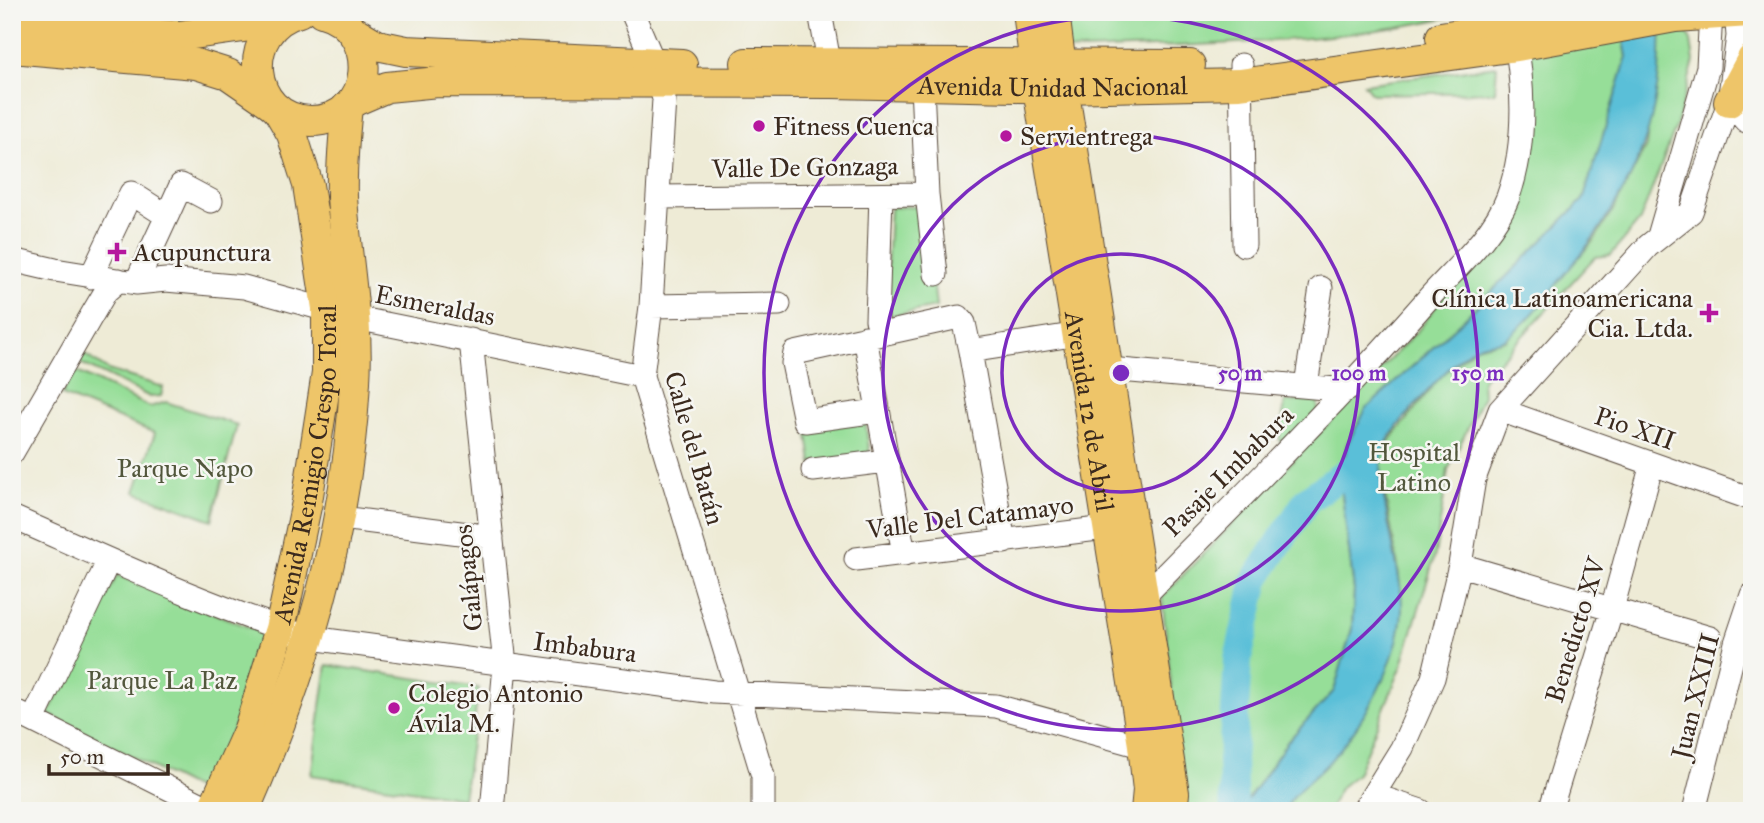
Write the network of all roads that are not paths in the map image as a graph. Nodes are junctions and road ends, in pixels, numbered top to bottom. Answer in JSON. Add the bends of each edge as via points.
{"nodes":[{"id":1,"x":632,"y":12,"type":"edge"},
{"id":2,"x":820,"y":12,"type":"edge"},
{"id":3,"x":1028,"y":12,"type":"edge"},
{"id":4,"x":1054,"y":12,"type":"edge"},
{"id":5,"x":1723,"y":14,"type":"edge"},
{"id":6,"x":286,"y":16,"type":"edge"},
{"id":7,"x":338,"y":19,"type":"edge"},
{"id":8,"x":12,"y":20,"type":"edge"},
{"id":9,"x":1598,"y":22,"type":"edge"},
{"id":10,"x":1515,"y":35,"type":"junction"},
{"id":11,"x":12,"y":48,"type":"edge"},
{"id":12,"x":1752,"y":59,"type":"edge"},
{"id":13,"x":657,"y":73,"type":"junction"},
{"id":14,"x":831,"y":73,"type":"junction"},
{"id":15,"x":1240,"y":74,"type":"junction"},
{"id":16,"x":1049,"y":77,"type":"junction"},
{"id":17,"x":922,"y":86,"type":"junction"},
{"id":18,"x":1730,"y":102,"type":"junction"},
{"id":19,"x":350,"y":104,"type":"junction"},
{"id":20,"x":275,"y":107,"type":"junction"},
{"id":21,"x":1752,"y":122,"type":"edge"},
{"id":22,"x":927,"y":194,"type":"junction"},
{"id":23,"x":881,"y":195,"type":"junction"},
{"id":24,"x":660,"y":197,"type":"junction"},
{"id":25,"x":211,"y":201,"type":"dead end"},
{"id":26,"x":167,"y":216,"type":"junction"},
{"id":27,"x":1659,"y":236,"type":"junction"},
{"id":28,"x":1244,"y":245,"type":"dead end"},
{"id":29,"x":12,"y":260,"type":"edge"},
{"id":30,"x":936,"y":274,"type":"dead end"},
{"id":31,"x":91,"y":277,"type":"junction"},
{"id":32,"x":127,"y":281,"type":"junction"},
{"id":33,"x":1321,"y":288,"type":"dead end"},
{"id":34,"x":779,"y":304,"type":"dead end"},
{"id":35,"x":652,"y":306,"type":"junction"},
{"id":36,"x":327,"y":308,"type":"junction"},
{"id":37,"x":356,"y":318,"type":"junction"},
{"id":38,"x":871,"y":328,"type":"junction"},
{"id":39,"x":1090,"y":332,"type":"junction"},
{"id":40,"x":471,"y":340,"type":"junction"},
{"id":41,"x":970,"y":351,"type":"junction"},
{"id":42,"x":1109,"y":369,"type":"junction"},
{"id":43,"x":642,"y":376,"type":"junction"},
{"id":44,"x":1306,"y":385,"type":"junction"},
{"id":45,"x":1347,"y":390,"type":"junction"},
{"id":46,"x":1500,"y":410,"type":"junction"},
{"id":47,"x":877,"y":411,"type":"junction"},
{"id":48,"x":12,"y":453,"type":"edge"},
{"id":49,"x":886,"y":461,"type":"junction"},
{"id":50,"x":1652,"y":464,"type":"junction"},
{"id":51,"x":813,"y":470,"type":"dead end"},
{"id":52,"x":1752,"y":499,"type":"edge"},
{"id":53,"x":12,"y":517,"type":"edge"},
{"id":54,"x":341,"y":518,"type":"junction"},
{"id":55,"x":1120,"y":527,"type":"junction"},
{"id":56,"x":492,"y":537,"type":"junction"},
{"id":57,"x":1004,"y":542,"type":"junction"},
{"id":58,"x":904,"y":554,"type":"junction"},
{"id":59,"x":856,"y":559,"type":"dead end"},
{"id":60,"x":109,"y":560,"type":"junction"},
{"id":61,"x":1460,"y":565,"type":"junction"},
{"id":62,"x":1752,"y":595,"type":"edge"},
{"id":63,"x":1144,"y":596,"type":"junction"},
{"id":64,"x":1612,"y":609,"type":"junction"},
{"id":65,"x":280,"y":629,"type":"junction"},
{"id":66,"x":311,"y":638,"type":"junction"},
{"id":67,"x":1710,"y":638,"type":"dead end"},
{"id":68,"x":505,"y":665,"type":"junction"},
{"id":69,"x":737,"y":694,"type":"junction"},
{"id":70,"x":22,"y":715,"type":"edge"},
{"id":71,"x":1155,"y":750,"type":"junction"},
{"id":72,"x":1368,"y":803,"type":"edge"},
{"id":73,"x":213,"y":810,"type":"edge"},
{"id":74,"x":497,"y":810,"type":"edge"},
{"id":75,"x":244,"y":811,"type":"edge"},
{"id":76,"x":763,"y":811,"type":"edge"},
{"id":77,"x":1146,"y":811,"type":"edge"},
{"id":78,"x":1172,"y":811,"type":"edge"},
{"id":79,"x":1421,"y":811,"type":"edge"},
{"id":80,"x":1550,"y":811,"type":"edge"},
{"id":81,"x":1694,"y":811,"type":"edge"}],
"edges":[{"from":1,"to":13,"type":"street","name":"Calle del Batán"},
{"from":2,"to":14,"type":"street"},
{"from":3,"to":16,"type":"main road","name":"Avenida 12 de Abril"},
{"from":4,"to":16,"type":"main road","name":"Avenida 12 de Abril"},
{"from":5,"to":9,"type":"main road","name":"Avenida Unidad Nacional"},
{"from":5,"to":18,"type":"street","via":[[1738,36]]},
{"from":5,"to":27,"type":"street"},
{"from":6,"to":8,"type":"main road","via":[[180,36]]},
{"from":6,"to":20,"type":"main road","name":"Avenida Remigio Crespo Toral","via":[[267,33],[256,62],[257,77]]},
{"from":7,"to":13,"type":"main road","name":"Avenida Unidad Nacional","via":[[377,45],[406,51]]},
{"from":7,"to":19,"type":"main road","name":"Avenida Remigio Crespo Toral","via":[[360,43],[365,66],[360,89]]},
{"from":9,"to":10,"type":"main road","name":"Avenida Unidad Nacional"},
{"from":10,"to":15,"type":"main road","name":"Avenida Unidad Nacional"},
{"from":10,"to":45,"type":"street","name":"Pasaje Imbabura","via":[[1522,121],[1507,199],[1488,230]]},
{"from":11,"to":20,"type":"main road","via":[[196,64],[228,74]]},
{"from":12,"to":18,"type":"main road"},
{"from":13,"to":14,"type":"main road","name":"Avenida Unidad Nacional"},
{"from":13,"to":19,"type":"main road","name":"Avenida Unidad Nacional","via":[[405,83],[374,90]]},
{"from":13,"to":24,"type":"street","name":"Calle del Batán","via":[[664,99]]},
{"from":14,"to":16,"type":"main road","name":"Avenida Unidad Nacional"},
{"from":14,"to":17,"type":"main road","name":"Avenida Unidad Nacional"},
{"from":15,"to":16,"type":"main road","name":"Avenida Unidad Nacional"},
{"from":15,"to":28,"type":"street"},
{"from":16,"to":17,"type":"main road","name":"Avenida Unidad Nacional"},
{"from":16,"to":39,"type":"main road","name":"Avenida 12 de Abril"},
{"from":17,"to":22,"type":"street","name":"Valle De Gonzaga"},
{"from":18,"to":21,"type":"street"},
{"from":18,"to":27,"type":"street","via":[[1691,212]]},
{"from":19,"to":20,"type":"main road","name":"Avenida Unidad Nacional","via":[[331,117],[313,121]]},
{"from":19,"to":37,"type":"main road","name":"Avenida Remigio Crespo Toral","via":[[342,195]]},
{"from":20,"to":36,"type":"main road","name":"Avenida Remigio Crespo Toral","via":[[292,134],[308,185]]},
{"from":22,"to":23,"type":"street","name":"Valle De Gonzaga"},
{"from":22,"to":30,"type":"street"},
{"from":23,"to":24,"type":"street","name":"Valle De Gonzaga"},
{"from":23,"to":38,"type":"street"},
{"from":24,"to":35,"type":"street","name":"Calle del Batán"},
{"from":25,"to":26,"type":"street","via":[[181,185]]},
{"from":26,"to":31,"type":"street","via":[[131,193]]},
{"from":26,"to":32,"type":"street"},
{"from":27,"to":46,"type":"street"},
{"from":29,"to":31,"type":"street","name":"Esmeraldas"},
{"from":31,"to":32,"type":"street","name":"Esmeraldas"},
{"from":32,"to":36,"type":"street","name":"Esmeraldas","via":[[244,288]]},
{"from":32,"to":48,"type":"street","via":[[106,291]]},
{"from":33,"to":44,"type":"street"},
{"from":34,"to":35,"type":"street"},
{"from":35,"to":43,"type":"street","name":"Calle del Batán"},
{"from":36,"to":37,"type":"street","name":"Esmeraldas"},
{"from":36,"to":65,"type":"main road","name":"Avenida Remigio Crespo Toral","via":[[327,373],[307,502]]},
{"from":37,"to":40,"type":"street","name":"Esmeraldas"},
{"from":37,"to":54,"type":"main road","name":"Avenida Remigio Crespo Toral","via":[[355,382]]},
{"from":38,"to":41,"type":"street","via":[[959,317]]},
{"from":38,"to":47,"type":"street"},
{"from":38,"to":47,"type":"street","via":[[795,353],[793,363],[806,421]]},
{"from":39,"to":41,"type":"street"},
{"from":39,"to":42,"type":"main road","name":"Avenida 12 de Abril"},
{"from":39,"to":55,"type":"main road","name":"Avenida 12 de Abril"},
{"from":40,"to":43,"type":"street","name":"Esmeraldas"},
{"from":40,"to":56,"type":"street","name":"Galápagos"},
{"from":41,"to":57,"type":"street"},
{"from":42,"to":44,"type":"street"},
{"from":42,"to":55,"type":"main road","name":"Avenida 12 de Abril"},
{"from":43,"to":69,"type":"street","name":"Calle del Batán"},
{"from":44,"to":45,"type":"street"},
{"from":45,"to":63,"type":"street","name":"Pasaje Imbabura"},
{"from":46,"to":50,"type":"street","name":"Pio XII"},
{"from":46,"to":61,"type":"street","via":[[1474,479]]},
{"from":47,"to":49,"type":"street"},
{"from":49,"to":51,"type":"street"},
{"from":49,"to":58,"type":"street"},
{"from":50,"to":52,"type":"street","name":"Pio XII"},
{"from":50,"to":64,"type":"street","name":"Benedicto XV"},
{"from":53,"to":60,"type":"street","name":"Imbabura"},
{"from":54,"to":56,"type":"street"},
{"from":54,"to":66,"type":"main road","name":"Avenida Remigio Crespo Toral"},
{"from":55,"to":57,"type":"street","name":"Valle Del Catamayo"},
{"from":55,"to":63,"type":"main road","name":"Avenida 12 de Abril"},
{"from":55,"to":71,"type":"main road","name":"Avenida 12 de Abril"},
{"from":56,"to":68,"type":"street","name":"Galápagos"},
{"from":57,"to":58,"type":"street","name":"Valle Del Catamayo"},
{"from":58,"to":59,"type":"street","name":"Valle Del Catamayo"},
{"from":60,"to":65,"type":"street","name":"Imbabura"},
{"from":60,"to":70,"type":"street"},
{"from":61,"to":64,"type":"street"},
{"from":61,"to":72,"type":"street","via":[[1433,678],[1402,748]]},
{"from":62,"to":81,"type":"street","name":"Juan XXIII"},
{"from":63,"to":71,"type":"main road","name":"Avenida 12 de Abril"},
{"from":64,"to":67,"type":"street"},
{"from":64,"to":80,"type":"street","name":"Benedicto XV"},
{"from":65,"to":66,"type":"street","name":"Imbabura"},
{"from":65,"to":73,"type":"main road","name":"Avenida Remigio Crespo Toral","via":[[249,729]]},
{"from":66,"to":68,"type":"street","name":"Imbabura"},
{"from":66,"to":75,"type":"main road","name":"Avenida Remigio Crespo Toral","via":[[282,725]]},
{"from":68,"to":69,"type":"street","name":"Imbabura"},
{"from":68,"to":74,"type":"street","name":"Galápagos"},
{"from":69,"to":71,"type":"street","name":"Imbabura","via":[[996,706]]},
{"from":69,"to":76,"type":"street","name":"Calle del Batán","via":[[762,776]]},
{"from":70,"to":73,"type":"street"},
{"from":71,"to":77,"type":"main road","name":"Avenida 12 de Abril"},
{"from":71,"to":78,"type":"main road","name":"Avenida 12 de Abril","via":[[1174,793]]},
{"from":72,"to":79,"type":"street"}]}
